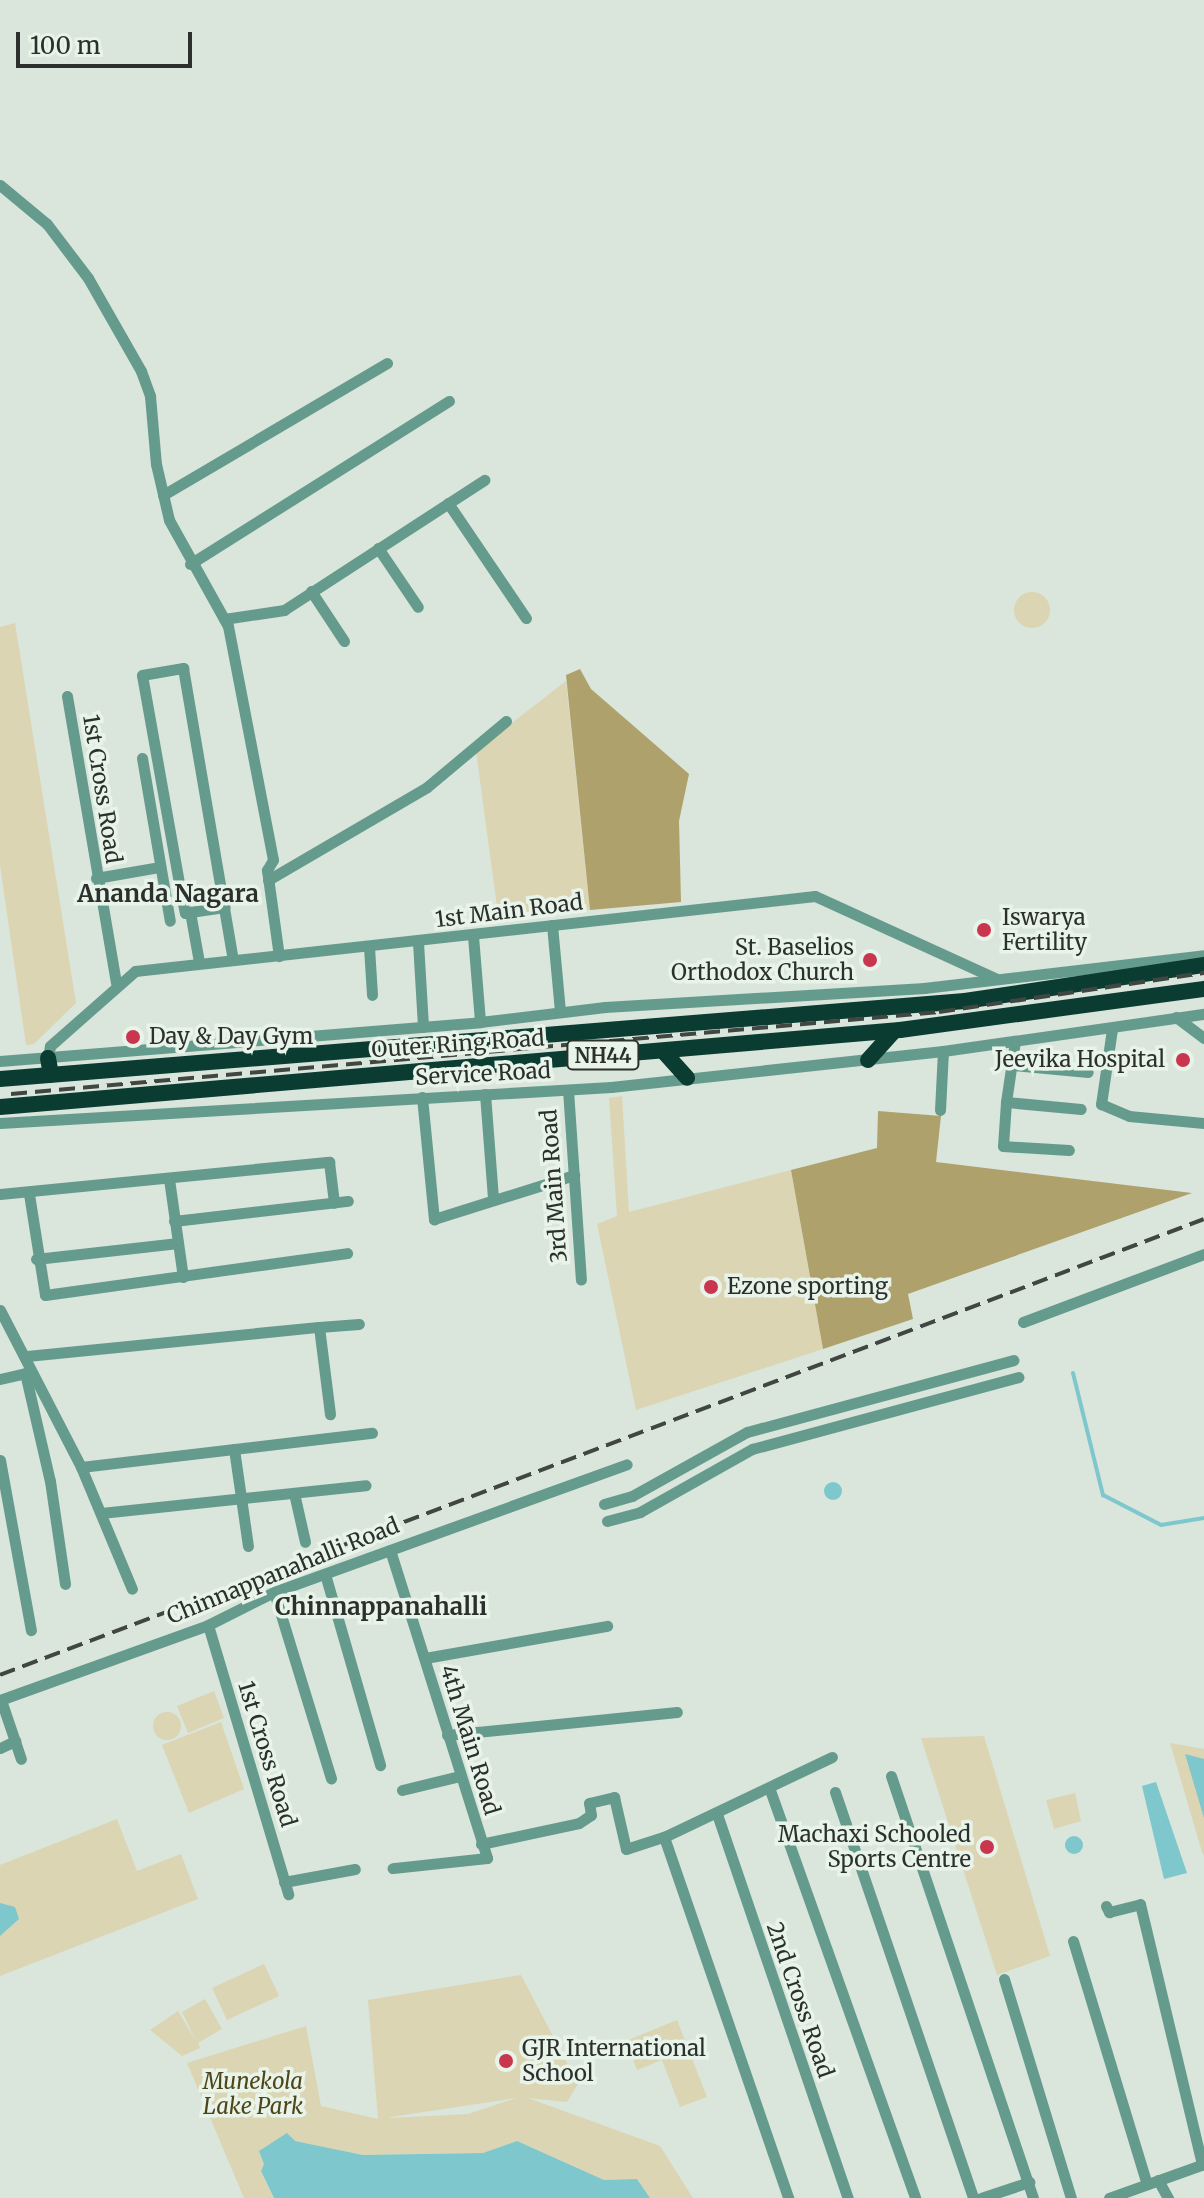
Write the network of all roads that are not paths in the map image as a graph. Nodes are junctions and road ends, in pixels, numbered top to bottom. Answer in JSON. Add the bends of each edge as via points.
{"nodes":[{"id":1,"x":0,"y":185,"type":"edge"},
{"id":2,"x":387,"y":363,"type":"dead end"},
{"id":3,"x":449,"y":401,"type":"dead end"},
{"id":4,"x":484,"y":480,"type":"dead end"},
{"id":5,"x":163,"y":495,"type":"junction"},
{"id":6,"x":448,"y":503,"type":"junction"},
{"id":7,"x":378,"y":548,"type":"junction"},
{"id":8,"x":190,"y":564,"type":"junction"},
{"id":9,"x":311,"y":591,"type":"junction"},
{"id":10,"x":418,"y":607,"type":"dead end"},
{"id":11,"x":526,"y":618,"type":"dead end"},
{"id":12,"x":224,"y":619,"type":"junction"},
{"id":13,"x":344,"y":641,"type":"dead end"},
{"id":14,"x":67,"y":696,"type":"dead end"},
{"id":15,"x":506,"y":721,"type":"dead end"},
{"id":16,"x":142,"y":758,"type":"dead end"},
{"id":17,"x":160,"y":867,"type":"junction"},
{"id":18,"x":96,"y":878,"type":"junction"},
{"id":19,"x":268,"y":880,"type":"junction"},
{"id":20,"x":225,"y":907,"type":"junction"},
{"id":21,"x":190,"y":912,"type":"junction"},
{"id":22,"x":170,"y":921,"type":"dead end"},
{"id":23,"x":552,"y":925,"type":"junction"},
{"id":24,"x":473,"y":936,"type":"junction"},
{"id":25,"x":418,"y":942,"type":"junction"},
{"id":26,"x":369,"y":947,"type":"junction"},
{"id":27,"x":1204,"y":955,"type":"edge"},
{"id":28,"x":279,"y":956,"type":"junction"},
{"id":29,"x":233,"y":960,"type":"junction"},
{"id":30,"x":199,"y":962,"type":"junction"},
{"id":31,"x":1204,"y":965,"type":"edge"},
{"id":32,"x":997,"y":979,"type":"junction"},
{"id":33,"x":116,"y":983,"type":"junction"},
{"id":34,"x":1204,"y":989,"type":"edge"},
{"id":35,"x":372,"y":995,"type":"dead end"},
{"id":36,"x":560,"y":1011,"type":"junction"},
{"id":37,"x":1204,"y":1014,"type":"edge"},
{"id":38,"x":1176,"y":1017,"type":"junction"},
{"id":39,"x":480,"y":1022,"type":"junction"},
{"id":40,"x":423,"y":1027,"type":"junction"},
{"id":41,"x":1112,"y":1029,"type":"junction"},
{"id":42,"x":894,"y":1031,"type":"junction"},
{"id":43,"x":1204,"y":1038,"type":"edge"},
{"id":44,"x":1015,"y":1041,"type":"junction"},
{"id":45,"x":663,"y":1051,"type":"junction"},
{"id":46,"x":943,"y":1051,"type":"junction"},
{"id":47,"x":868,"y":1060,"type":"junction"},
{"id":48,"x":0,"y":1061,"type":"edge"},
{"id":49,"x":1012,"y":1065,"type":"junction"},
{"id":50,"x":50,"y":1067,"type":"junction"},
{"id":51,"x":1088,"y":1072,"type":"dead end"},
{"id":52,"x":687,"y":1078,"type":"junction"},
{"id":53,"x":0,"y":1079,"type":"edge"},
{"id":54,"x":568,"y":1090,"type":"junction"},
{"id":55,"x":485,"y":1094,"type":"junction"},
{"id":56,"x":422,"y":1097,"type":"junction"},
{"id":57,"x":1006,"y":1102,"type":"junction"},
{"id":58,"x":0,"y":1107,"type":"edge"},
{"id":59,"x":1081,"y":1109,"type":"dead end"},
{"id":60,"x":940,"y":1110,"type":"dead end"},
{"id":61,"x":0,"y":1123,"type":"edge"},
{"id":62,"x":1204,"y":1123,"type":"edge"},
{"id":63,"x":1069,"y":1150,"type":"dead end"},
{"id":64,"x":574,"y":1175,"type":"junction"},
{"id":65,"x":169,"y":1179,"type":"junction"},
{"id":66,"x":0,"y":1194,"type":"edge"},
{"id":67,"x":29,"y":1194,"type":"junction"},
{"id":68,"x":493,"y":1199,"type":"junction"},
{"id":69,"x":348,"y":1201,"type":"dead end"},
{"id":70,"x":334,"y":1203,"type":"junction"},
{"id":71,"x":174,"y":1221,"type":"junction"},
{"id":72,"x":178,"y":1243,"type":"junction"},
{"id":73,"x":347,"y":1253,"type":"dead end"},
{"id":74,"x":1204,"y":1254,"type":"edge"},
{"id":75,"x":36,"y":1259,"type":"junction"},
{"id":76,"x":183,"y":1277,"type":"junction"},
{"id":77,"x":581,"y":1280,"type":"dead end"},
{"id":78,"x":0,"y":1310,"type":"edge"},
{"id":79,"x":1023,"y":1322,"type":"dead end"},
{"id":80,"x":359,"y":1324,"type":"dead end"},
{"id":81,"x":319,"y":1327,"type":"junction"},
{"id":82,"x":27,"y":1356,"type":"junction"},
{"id":83,"x":1013,"y":1360,"type":"dead end"},
{"id":84,"x":30,"y":1372,"type":"junction"},
{"id":85,"x":1018,"y":1377,"type":"dead end"},
{"id":86,"x":0,"y":1379,"type":"edge"},
{"id":87,"x":330,"y":1414,"type":"dead end"},
{"id":88,"x":372,"y":1433,"type":"dead end"},
{"id":89,"x":234,"y":1449,"type":"junction"},
{"id":90,"x":0,"y":1460,"type":"edge"},
{"id":91,"x":627,"y":1464,"type":"dead end"},
{"id":92,"x":81,"y":1467,"type":"junction"},
{"id":93,"x":366,"y":1485,"type":"dead end"},
{"id":94,"x":294,"y":1493,"type":"junction"},
{"id":95,"x":242,"y":1498,"type":"junction"},
{"id":96,"x":604,"y":1504,"type":"dead end"},
{"id":97,"x":101,"y":1513,"type":"junction"},
{"id":98,"x":607,"y":1521,"type":"dead end"},
{"id":99,"x":305,"y":1542,"type":"dead end"},
{"id":100,"x":248,"y":1546,"type":"dead end"},
{"id":101,"x":390,"y":1550,"type":"junction"},
{"id":102,"x":325,"y":1574,"type":"junction"},
{"id":103,"x":65,"y":1584,"type":"dead end"},
{"id":104,"x":132,"y":1589,"type":"dead end"},
{"id":105,"x":274,"y":1592,"type":"junction"},
{"id":106,"x":208,"y":1625,"type":"junction"},
{"id":107,"x":607,"y":1626,"type":"dead end"},
{"id":108,"x":31,"y":1630,"type":"dead end"},
{"id":109,"x":425,"y":1658,"type":"junction"},
{"id":110,"x":0,"y":1700,"type":"edge"},
{"id":111,"x":677,"y":1712,"type":"dead end"},
{"id":112,"x":447,"y":1735,"type":"junction"},
{"id":113,"x":15,"y":1741,"type":"junction"},
{"id":114,"x":0,"y":1748,"type":"edge"},
{"id":115,"x":832,"y":1757,"type":"dead end"},
{"id":116,"x":21,"y":1759,"type":"dead end"},
{"id":117,"x":380,"y":1765,"type":"dead end"},
{"id":118,"x":460,"y":1776,"type":"junction"},
{"id":119,"x":891,"y":1776,"type":"dead end"},
{"id":120,"x":331,"y":1778,"type":"dead end"},
{"id":121,"x":402,"y":1790,"type":"dead end"},
{"id":122,"x":770,"y":1790,"type":"junction"},
{"id":123,"x":835,"y":1792,"type":"dead end"},
{"id":124,"x":717,"y":1814,"type":"junction"},
{"id":125,"x":664,"y":1837,"type":"junction"},
{"id":126,"x":481,"y":1844,"type":"junction"},
{"id":127,"x":393,"y":1868,"type":"dead end"},
{"id":128,"x":355,"y":1869,"type":"dead end"},
{"id":129,"x":284,"y":1882,"type":"junction"},
{"id":130,"x":288,"y":1894,"type":"dead end"},
{"id":131,"x":1106,"y":1906,"type":"dead end"},
{"id":132,"x":1073,"y":1941,"type":"dead end"},
{"id":133,"x":1004,"y":1979,"type":"dead end"},
{"id":134,"x":1203,"y":2165,"type":"edge"},
{"id":135,"x":1029,"y":2182,"type":"junction"},
{"id":136,"x":1152,"y":2182,"type":"junction"},
{"id":137,"x":1029,"y":2197,"type":"edge"},
{"id":138,"x":788,"y":2198,"type":"edge"},
{"id":139,"x":848,"y":2198,"type":"edge"},
{"id":140,"x":915,"y":2198,"type":"edge"},
{"id":141,"x":973,"y":2198,"type":"edge"},
{"id":142,"x":981,"y":2198,"type":"edge"},
{"id":143,"x":1071,"y":2198,"type":"edge"},
{"id":144,"x":1109,"y":2198,"type":"edge"},
{"id":145,"x":1168,"y":2198,"type":"edge"}],
"edges":[{"from":1,"to":5,"type":"street","via":[[47,224],[88,278],[134,359],[150,396]]},
{"from":2,"to":5,"type":"street"},
{"from":3,"to":8,"type":"street"},
{"from":4,"to":6,"type":"street"},
{"from":5,"to":8,"type":"street"},
{"from":6,"to":7,"type":"street"},
{"from":6,"to":11,"type":"street"},
{"from":7,"to":9,"type":"street"},
{"from":7,"to":10,"type":"street"},
{"from":8,"to":12,"type":"street"},
{"from":9,"to":12,"type":"street","via":[[284,610]]},
{"from":9,"to":13,"type":"street"},
{"from":12,"to":19,"type":"street","via":[[273,860]]},
{"from":14,"to":18,"type":"street","name":"1st Cross Road"},
{"from":15,"to":19,"type":"street","via":[[427,787]]},
{"from":16,"to":17,"type":"street"},
{"from":17,"to":18,"type":"street"},
{"from":17,"to":22,"type":"street"},
{"from":18,"to":33,"type":"street","name":"1st Cross Road"},
{"from":19,"to":28,"type":"street"},
{"from":20,"to":21,"type":"street"},
{"from":20,"to":21,"type":"street","via":[[183,668],[142,675],[181,894],[185,913]]},
{"from":20,"to":29,"type":"street"},
{"from":21,"to":30,"type":"street"},
{"from":23,"to":24,"type":"street","name":"1st Main Road"},
{"from":23,"to":32,"type":"street","name":"1st Main Road","via":[[815,896]]},
{"from":23,"to":36,"type":"street"},
{"from":24,"to":25,"type":"street","name":"1st Main Road"},
{"from":24,"to":39,"type":"street"},
{"from":25,"to":26,"type":"street","name":"1st Main Road"},
{"from":25,"to":40,"type":"street"},
{"from":26,"to":28,"type":"street","name":"1st Main Road"},
{"from":26,"to":35,"type":"street"},
{"from":27,"to":32,"type":"street"},
{"from":28,"to":29,"type":"street","name":"1st Main Road"},
{"from":29,"to":30,"type":"street","name":"1st Main Road"},
{"from":30,"to":33,"type":"street","name":"1st Main Road","via":[[135,971]]},
{"from":31,"to":50,"type":"highway","name":"Outer Ring Road","number":"NH44","via":[[965,1001]]},
{"from":32,"to":36,"type":"street"},
{"from":33,"to":50,"type":"street","name":"1st Main Road","via":[[50,1046]]},
{"from":34,"to":42,"type":"highway","name":"Outer Ring Road","number":"NH44"},
{"from":36,"to":39,"type":"street"},
{"from":37,"to":38,"type":"street","name":"Service Road"},
{"from":38,"to":41,"type":"street","name":"Service Road"},
{"from":38,"to":43,"type":"street"},
{"from":39,"to":40,"type":"street"},
{"from":40,"to":50,"type":"street"},
{"from":41,"to":44,"type":"street","name":"Service Road"},
{"from":41,"to":62,"type":"street","via":[[1101,1104],[1129,1116]]},
{"from":42,"to":45,"type":"highway","name":"Outer Ring Road","number":"NH44"},
{"from":42,"to":47,"type":"highway"},
{"from":44,"to":46,"type":"street","name":"Service Road"},
{"from":44,"to":49,"type":"street"},
{"from":45,"to":52,"type":"highway"},
{"from":45,"to":58,"type":"highway","name":"Outer Ring Road","number":"NH44"},
{"from":46,"to":47,"type":"street","name":"Service Road"},
{"from":46,"to":60,"type":"street"},
{"from":47,"to":52,"type":"street","name":"Service Road"},
{"from":48,"to":50,"type":"street"},
{"from":49,"to":51,"type":"street"},
{"from":49,"to":57,"type":"street"},
{"from":50,"to":53,"type":"highway","number":"NH44"},
{"from":52,"to":54,"type":"street","name":"Service Road"},
{"from":54,"to":55,"type":"street","name":"Service Road"},
{"from":54,"to":64,"type":"street","name":"3rd Main Road"},
{"from":55,"to":56,"type":"street","name":"Service Road"},
{"from":55,"to":68,"type":"street"},
{"from":56,"to":61,"type":"street","name":"Service Road"},
{"from":56,"to":68,"type":"street","via":[[434,1219]]},
{"from":57,"to":59,"type":"street"},
{"from":57,"to":63,"type":"street","via":[[1003,1146]]},
{"from":64,"to":68,"type":"street"},
{"from":64,"to":77,"type":"street","name":"3rd Main Road"},
{"from":65,"to":67,"type":"street"},
{"from":65,"to":70,"type":"street","via":[[329,1162]]},
{"from":65,"to":71,"type":"street"},
{"from":66,"to":67,"type":"street"},
{"from":67,"to":75,"type":"street"},
{"from":69,"to":70,"type":"street"},
{"from":70,"to":71,"type":"street"},
{"from":71,"to":72,"type":"street"},
{"from":72,"to":75,"type":"street"},
{"from":72,"to":76,"type":"street"},
{"from":73,"to":76,"type":"street"},
{"from":74,"to":79,"type":"street"},
{"from":75,"to":76,"type":"street","via":[[45,1295]]},
{"from":78,"to":82,"type":"street"},
{"from":80,"to":81,"type":"street"},
{"from":81,"to":82,"type":"street"},
{"from":81,"to":87,"type":"street"},
{"from":82,"to":84,"type":"street"},
{"from":83,"to":96,"type":"street","via":[[747,1432],[632,1496]]},
{"from":84,"to":86,"type":"street"},
{"from":84,"to":92,"type":"street"},
{"from":84,"to":103,"type":"street"},
{"from":85,"to":98,"type":"street","via":[[743,1452],[640,1512]]},
{"from":88,"to":89,"type":"street"},
{"from":89,"to":92,"type":"street"},
{"from":89,"to":95,"type":"street"},
{"from":90,"to":108,"type":"street"},
{"from":91,"to":101,"type":"street","name":"Chinnappanahalli Road"},
{"from":92,"to":97,"type":"street"},
{"from":93,"to":94,"type":"street"},
{"from":94,"to":95,"type":"street"},
{"from":94,"to":99,"type":"street"},
{"from":95,"to":97,"type":"street"},
{"from":95,"to":100,"type":"street"},
{"from":97,"to":104,"type":"street"},
{"from":101,"to":102,"type":"street","name":"Chinnappanahalli Road"},
{"from":101,"to":109,"type":"street","name":"4th Main Road"},
{"from":102,"to":105,"type":"street","name":"Chinnappanahalli Road"},
{"from":102,"to":117,"type":"street"},
{"from":105,"to":106,"type":"street","name":"Chinnappanahalli Road"},
{"from":105,"to":120,"type":"street"},
{"from":106,"to":110,"type":"street","name":"Chinnappanahalli Road"},
{"from":106,"to":129,"type":"street","name":"1st Cross Road"},
{"from":107,"to":109,"type":"street"},
{"from":109,"to":112,"type":"street","name":"4th Main Road"},
{"from":110,"to":113,"type":"street"},
{"from":111,"to":112,"type":"street"},
{"from":112,"to":118,"type":"street","name":"4th Main Road"},
{"from":113,"to":114,"type":"street"},
{"from":113,"to":116,"type":"street"},
{"from":115,"to":122,"type":"street","via":[[794,1772]]},
{"from":118,"to":121,"type":"street"},
{"from":118,"to":126,"type":"street","name":"4th Main Road"},
{"from":119,"to":135,"type":"street"},
{"from":122,"to":124,"type":"street"},
{"from":122,"to":140,"type":"street"},
{"from":123,"to":141,"type":"street"},
{"from":124,"to":125,"type":"street"},
{"from":124,"to":139,"type":"street","name":"2nd Cross Road"},
{"from":125,"to":126,"type":"street","name":"4th Main Road","via":[[626,1849],[614,1797],[589,1803],[591,1815],[579,1823]]},
{"from":125,"to":138,"type":"street"},
{"from":126,"to":127,"type":"street","via":[[487,1858]]},
{"from":128,"to":129,"type":"street"},
{"from":129,"to":130,"type":"street","name":"1st Cross Road"},
{"from":131,"to":134,"type":"street","via":[[1109,1912],[1140,1904]]},
{"from":132,"to":136,"type":"street"},
{"from":133,"to":143,"type":"street"},
{"from":134,"to":136,"type":"street"},
{"from":135,"to":137,"type":"street"},
{"from":135,"to":142,"type":"street"},
{"from":136,"to":144,"type":"street"},
{"from":136,"to":145,"type":"street"}]}
